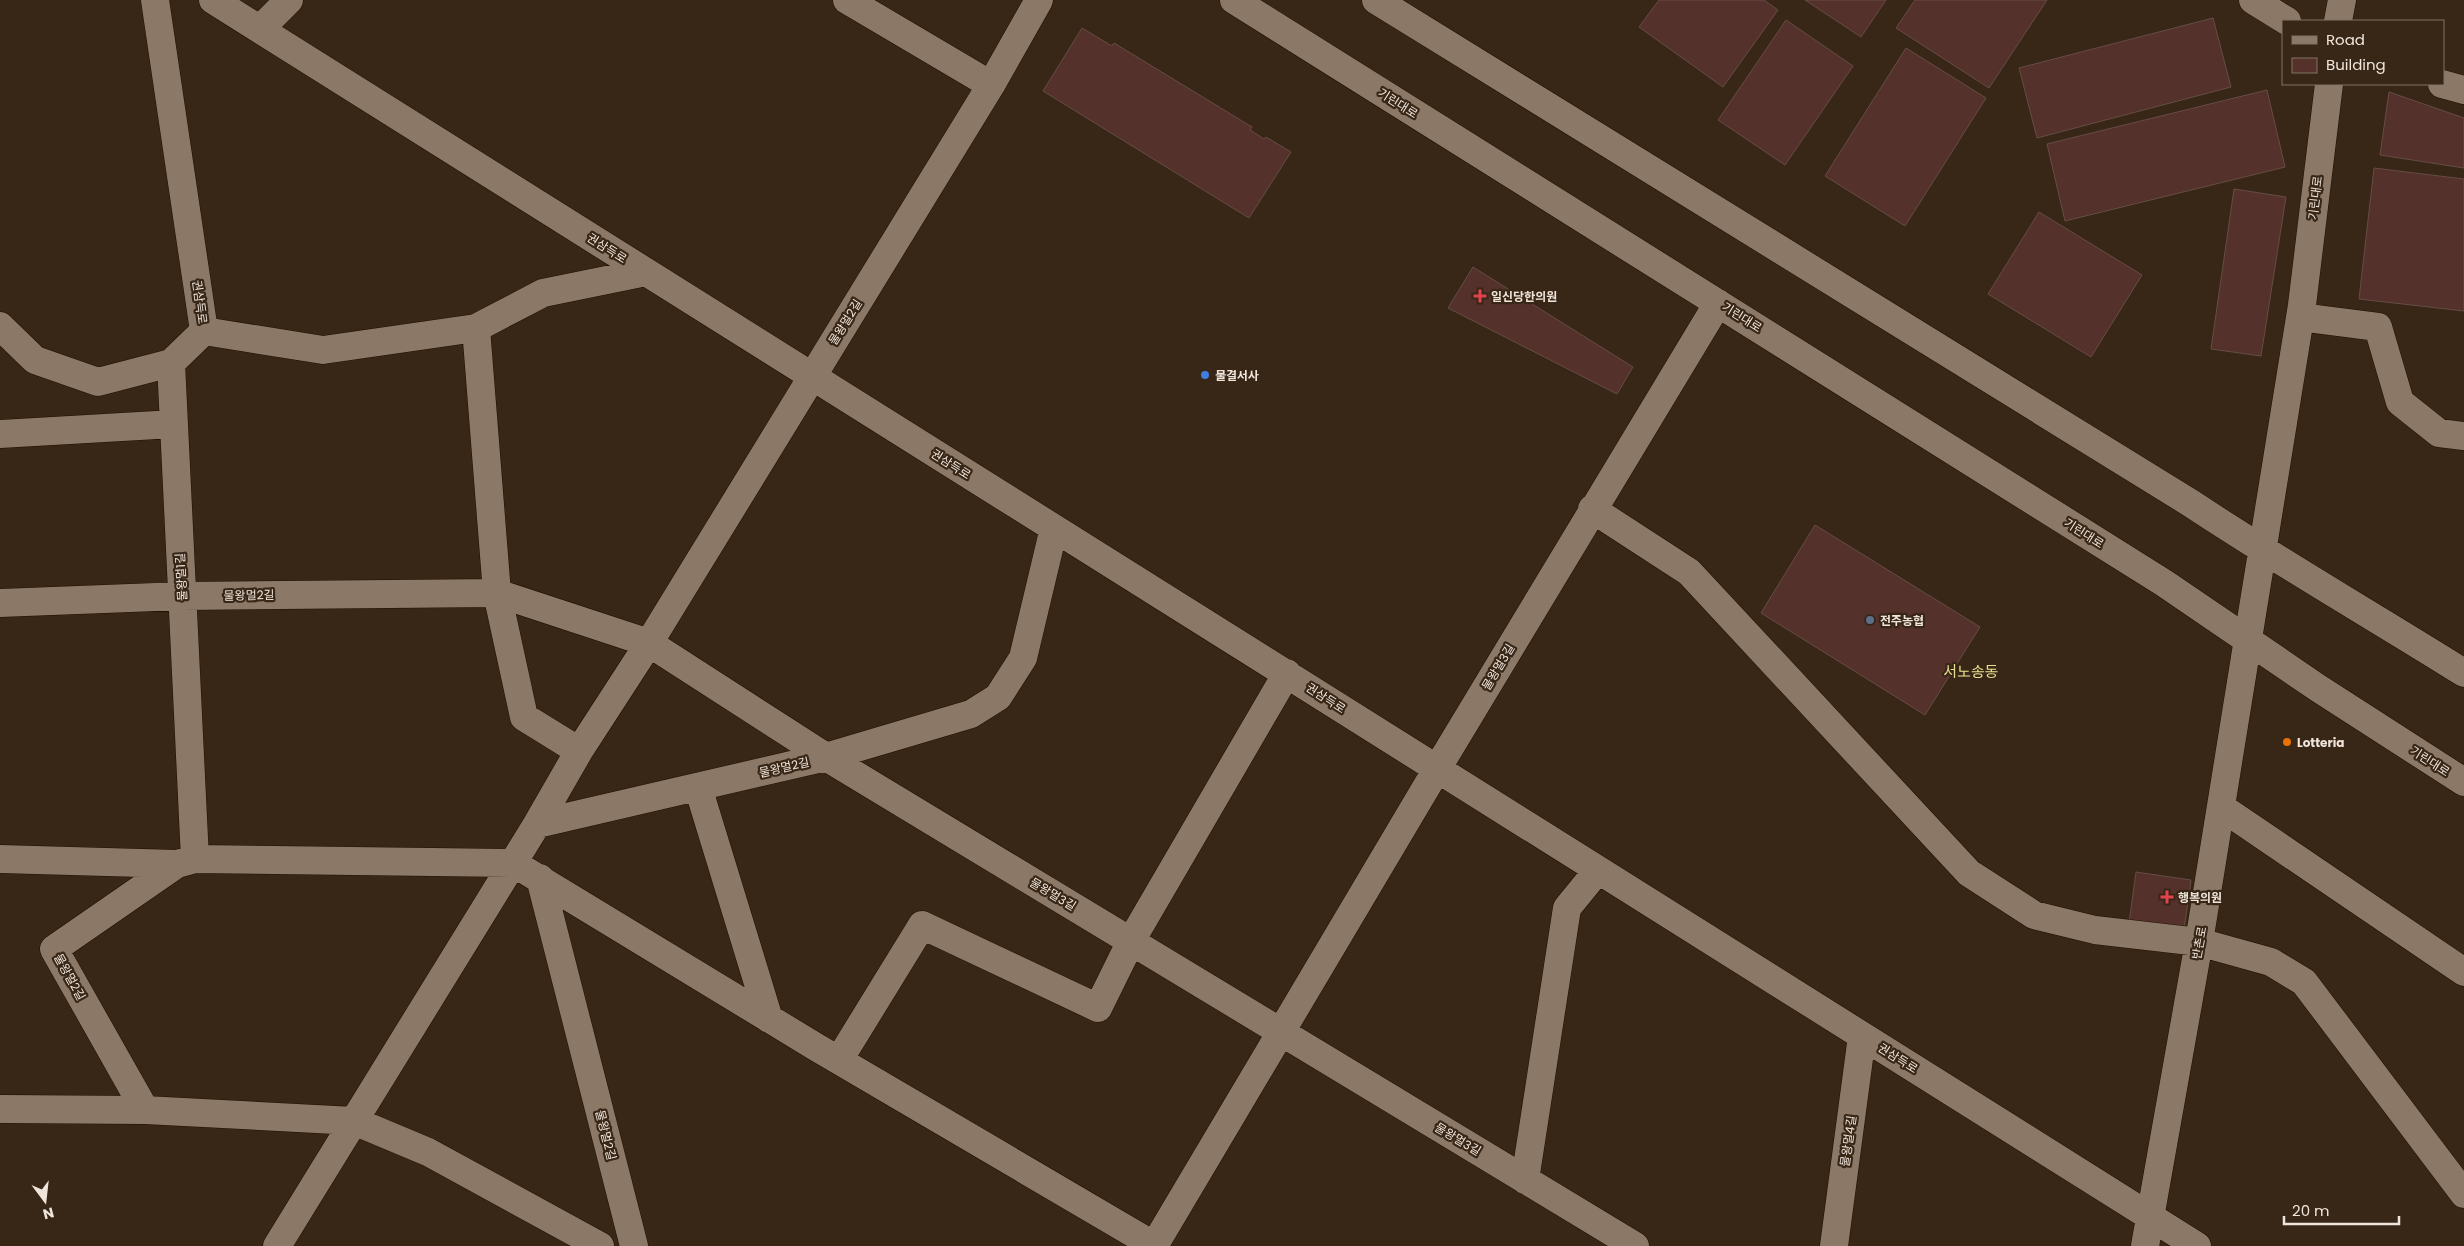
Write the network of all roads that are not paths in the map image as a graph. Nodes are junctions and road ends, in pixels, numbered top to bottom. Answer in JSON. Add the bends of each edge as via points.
{"nodes":[{"id":1,"x":155,"y":0,"type":"edge"},
{"id":2,"x":213,"y":0,"type":"edge"},
{"id":3,"x":289,"y":0,"type":"edge"},
{"id":4,"x":847,"y":0,"type":"edge"},
{"id":5,"x":1039,"y":0,"type":"edge"},
{"id":6,"x":1234,"y":0,"type":"edge"},
{"id":7,"x":1376,"y":0,"type":"edge"},
{"id":8,"x":2253,"y":0,"type":"edge"},
{"id":9,"x":2342,"y":0,"type":"edge"},
{"id":10,"x":2285,"y":20,"type":"edge"},
{"id":11,"x":2338,"y":20,"type":"edge"},
{"id":12,"x":260,"y":29,"type":"junction"},
{"id":13,"x":991,"y":85,"type":"junction"},
{"id":14,"x":2329,"y":85,"type":"edge"},
{"id":15,"x":2444,"y":85,"type":"edge"},
{"id":16,"x":2464,"y":90,"type":"edge"},
{"id":17,"x":646,"y":272,"type":"junction"},
{"id":18,"x":1718,"y":303,"type":"junction"},
{"id":19,"x":2300,"y":317,"type":"junction"},
{"id":20,"x":0,"y":326,"type":"edge"},
{"id":21,"x":476,"y":328,"type":"junction"},
{"id":22,"x":204,"y":331,"type":"junction"},
{"id":23,"x":171,"y":363,"type":"junction"},
{"id":24,"x":812,"y":376,"type":"junction"},
{"id":25,"x":174,"y":424,"type":"junction"},
{"id":26,"x":0,"y":434,"type":"edge"},
{"id":27,"x":2464,"y":436,"type":"edge"},
{"id":28,"x":1592,"y":509,"type":"junction"},
{"id":29,"x":1054,"y":528,"type":"junction"},
{"id":30,"x":2261,"y":550,"type":"junction"},
{"id":31,"x":497,"y":593,"type":"junction"},
{"id":32,"x":182,"y":596,"type":"junction"},
{"id":33,"x":0,"y":603,"type":"edge"},
{"id":34,"x":2247,"y":639,"type":"junction"},
{"id":35,"x":649,"y":643,"type":"junction"},
{"id":36,"x":1287,"y":673,"type":"junction"},
{"id":37,"x":2464,"y":673,"type":"edge"},
{"id":38,"x":579,"y":750,"type":"junction"},
{"id":39,"x":826,"y":757,"type":"junction"},
{"id":40,"x":1437,"y":769,"type":"junction"},
{"id":41,"x":2464,"y":782,"type":"edge"},
{"id":42,"x":698,"y":786,"type":"junction"},
{"id":43,"x":2221,"y":807,"type":"junction"},
{"id":44,"x":536,"y":824,"type":"junction"},
{"id":45,"x":0,"y":859,"type":"edge"},
{"id":46,"x":186,"y":861,"type":"junction"},
{"id":47,"x":512,"y":863,"type":"junction"},
{"id":48,"x":1598,"y":870,"type":"junction"},
{"id":49,"x":540,"y":878,"type":"junction"},
{"id":50,"x":1131,"y":941,"type":"junction"},
{"id":51,"x":2199,"y":942,"type":"junction"},
{"id":52,"x":2464,"y":972,"type":"edge"},
{"id":53,"x":770,"y":1019,"type":"junction"},
{"id":54,"x":1280,"y":1032,"type":"junction"},
{"id":55,"x":1862,"y":1036,"type":"junction"},
{"id":56,"x":839,"y":1060,"type":"junction"},
{"id":57,"x":0,"y":1109,"type":"edge"},
{"id":58,"x":145,"y":1110,"type":"junction"},
{"id":59,"x":354,"y":1121,"type":"junction"},
{"id":60,"x":1525,"y":1180,"type":"junction"},
{"id":61,"x":2464,"y":1194,"type":"edge"},
{"id":62,"x":2150,"y":1216,"type":"junction"},
{"id":63,"x":277,"y":1246,"type":"edge"},
{"id":64,"x":600,"y":1246,"type":"edge"},
{"id":65,"x":634,"y":1246,"type":"edge"},
{"id":66,"x":1155,"y":1246,"type":"edge"},
{"id":67,"x":1635,"y":1246,"type":"edge"},
{"id":68,"x":1834,"y":1246,"type":"edge"},
{"id":69,"x":2146,"y":1246,"type":"edge"},
{"id":70,"x":2197,"y":1246,"type":"edge"}],
"edges":[{"from":1,"to":22,"type":"street","name":"권삼득로"},
{"from":2,"to":12,"type":"street","name":"권삼득로"},
{"from":3,"to":12,"type":"street"},
{"from":4,"to":13,"type":"street"},
{"from":5,"to":13,"type":"street","name":"물왕멀2길"},
{"from":6,"to":18,"type":"street","name":"기린대로"},
{"from":7,"to":30,"type":"street","via":[[2192,504]]},
{"from":8,"to":10,"type":"street"},
{"from":9,"to":11,"type":"street"},
{"from":12,"to":17,"type":"street","name":"권삼득로"},
{"from":13,"to":24,"type":"street","name":"물왕멀2길"},
{"from":14,"to":19,"type":"street","name":"기린대로"},
{"from":15,"to":16,"type":"street"},
{"from":17,"to":21,"type":"street","name":"권삼득로","via":[[543,293]]},
{"from":17,"to":24,"type":"street","name":"권삼득로"},
{"from":18,"to":28,"type":"street","name":"물왕멀3길"},
{"from":18,"to":34,"type":"street","name":"기린대로"},
{"from":19,"to":27,"type":"street","via":[[2378,327],[2400,402],[2440,433]]},
{"from":19,"to":30,"type":"street","name":"기린대로"},
{"from":20,"to":23,"type":"street","via":[[35,360],[98,382]]},
{"from":21,"to":22,"type":"street","name":"권삼득로","via":[[323,350]]},
{"from":21,"to":31,"type":"street"},
{"from":22,"to":23,"type":"street"},
{"from":23,"to":25,"type":"street","name":"물왕멀1길"},
{"from":24,"to":29,"type":"street","name":"권삼득로"},
{"from":24,"to":35,"type":"street","name":"물왕멀2길"},
{"from":25,"to":26,"type":"street"},
{"from":25,"to":32,"type":"street","name":"물왕멀1길"},
{"from":28,"to":40,"type":"street","name":"물왕멀3길"},
{"from":28,"to":51,"type":"street","via":[[1689,572],[1969,873],[2034,915],[2095,930]]},
{"from":29,"to":36,"type":"street","name":"권삼득로"},
{"from":29,"to":39,"type":"street","via":[[1023,658],[998,698],[971,714]]},
{"from":30,"to":34,"type":"street","name":"기린대로"},
{"from":30,"to":37,"type":"street"},
{"from":31,"to":32,"type":"street","name":"물왕멀2길"},
{"from":31,"to":35,"type":"street","name":"물왕멀2길"},
{"from":31,"to":38,"type":"street","via":[[524,717]]},
{"from":32,"to":33,"type":"street","name":"물왕멀2길"},
{"from":32,"to":46,"type":"street","name":"물왕멀1길","via":[[188,731]]},
{"from":34,"to":41,"type":"street","name":"기린대로"},
{"from":34,"to":43,"type":"street","name":"반촌로"},
{"from":35,"to":38,"type":"street","name":"물왕멀2길"},
{"from":35,"to":39,"type":"street","name":"물왕멀2길"},
{"from":36,"to":40,"type":"street","name":"권삼득로"},
{"from":36,"to":50,"type":"street"},
{"from":38,"to":44,"type":"street","name":"물왕멀2길"},
{"from":39,"to":42,"type":"street","name":"물왕멀2길"},
{"from":39,"to":50,"type":"street","name":"물왕멀3길"},
{"from":40,"to":48,"type":"street","name":"권삼득로"},
{"from":40,"to":54,"type":"street","name":"물왕멀3길"},
{"from":42,"to":44,"type":"street","name":"물왕멀2길"},
{"from":42,"to":53,"type":"street"},
{"from":43,"to":51,"type":"street","name":"반촌로"},
{"from":43,"to":52,"type":"street"},
{"from":44,"to":47,"type":"street","name":"물왕멀2길"},
{"from":45,"to":46,"type":"street"},
{"from":46,"to":47,"type":"street"},
{"from":46,"to":58,"type":"street","name":"물왕멀2길","via":[[54,949]]},
{"from":47,"to":49,"type":"street"},
{"from":47,"to":59,"type":"street","name":"물왕멀2길"},
{"from":48,"to":55,"type":"street","name":"권삼득로"},
{"from":48,"to":60,"type":"street","via":[[1567,908]]},
{"from":49,"to":53,"type":"street"},
{"from":49,"to":65,"type":"street","name":"물왕멀2길"},
{"from":50,"to":54,"type":"street","name":"물왕멀3길"},
{"from":50,"to":56,"type":"street","via":[[1098,1008],[922,925]]},
{"from":51,"to":61,"type":"street","via":[[2271,962],[2304,982]]},
{"from":51,"to":62,"type":"street","name":"반촌로"},
{"from":53,"to":56,"type":"street","name":"물왕멀3길"},
{"from":54,"to":60,"type":"street","name":"물왕멀3길"},
{"from":54,"to":66,"type":"street","name":"물왕멀3길"},
{"from":55,"to":62,"type":"street","name":"권삼득로"},
{"from":55,"to":68,"type":"street","name":"물왕멀4길"},
{"from":56,"to":66,"type":"street","name":"물왕멀3길"},
{"from":57,"to":58,"type":"street"},
{"from":58,"to":59,"type":"street"},
{"from":59,"to":63,"type":"street","name":"물왕멀2길"},
{"from":59,"to":64,"type":"street","via":[[428,1152]]},
{"from":60,"to":67,"type":"street","name":"물왕멀3길"},
{"from":62,"to":69,"type":"street","name":"반촌로"},
{"from":62,"to":70,"type":"street","name":"권삼득로"}]}
